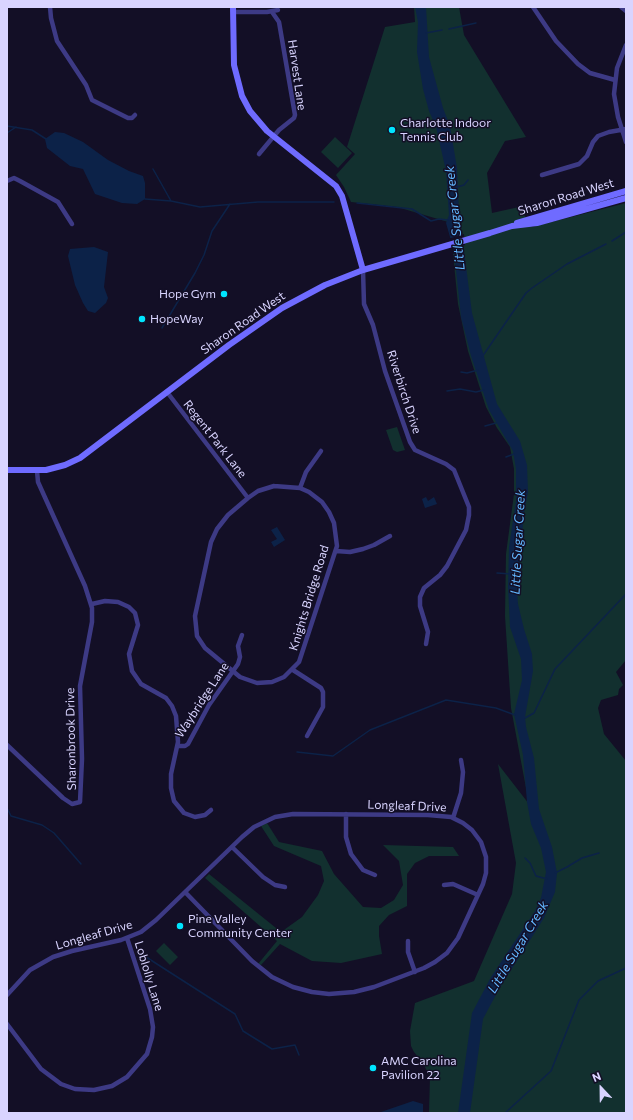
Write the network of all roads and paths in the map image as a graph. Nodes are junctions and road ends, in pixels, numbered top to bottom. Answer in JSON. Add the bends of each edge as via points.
{"nodes":[{"id":1,"x":50,"y":7,"type":"edge"},
{"id":2,"x":533,"y":7,"type":"edge"},
{"id":3,"x":621,"y":7,"type":"edge"},
{"id":4,"x":233,"y":9,"type":"edge"},
{"id":5,"x":278,"y":10,"type":"dead end"},
{"id":6,"x":626,"y":11,"type":"edge"},
{"id":7,"x":272,"y":12,"type":"junction"},
{"id":8,"x":626,"y":44,"type":"edge"},
{"id":9,"x":615,"y":80,"type":"junction"},
{"id":10,"x":135,"y":115,"type":"dead end"},
{"id":11,"x":624,"y":129,"type":"edge"},
{"id":12,"x":273,"y":137,"type":"junction"},
{"id":13,"x":626,"y":142,"type":"edge"},
{"id":14,"x":258,"y":154,"type":"dead end"},
{"id":15,"x":542,"y":175,"type":"dead end"},
{"id":16,"x":7,"y":181,"type":"edge"},
{"id":17,"x":626,"y":190,"type":"edge"},
{"id":18,"x":626,"y":198,"type":"edge"},
{"id":19,"x":72,"y":224,"type":"dead end"},
{"id":20,"x":512,"y":226,"type":"junction"},
{"id":21,"x":362,"y":270,"type":"junction"},
{"id":22,"x":166,"y":392,"type":"junction"},
{"id":23,"x":321,"y":451,"type":"dead end"},
{"id":24,"x":7,"y":470,"type":"edge"},
{"id":25,"x":37,"y":471,"type":"junction"},
{"id":26,"x":300,"y":488,"type":"junction"},
{"id":27,"x":248,"y":498,"type":"junction"},
{"id":28,"x":390,"y":536,"type":"dead end"},
{"id":29,"x":336,"y":551,"type":"junction"},
{"id":30,"x":92,"y":604,"type":"junction"},
{"id":31,"x":242,"y":635,"type":"dead end"},
{"id":32,"x":426,"y":644,"type":"dead end"},
{"id":33,"x":293,"y":670,"type":"junction"},
{"id":34,"x":232,"y":671,"type":"junction"},
{"id":35,"x":307,"y":736,"type":"dead end"},
{"id":36,"x":7,"y":745,"type":"edge"},
{"id":37,"x":178,"y":746,"type":"junction"},
{"id":38,"x":461,"y":760,"type":"dead end"},
{"id":39,"x":211,"y":810,"type":"dead end"},
{"id":40,"x":346,"y":814,"type":"junction"},
{"id":41,"x":453,"y":818,"type":"junction"},
{"id":42,"x":232,"y":847,"type":"junction"},
{"id":43,"x":375,"y":875,"type":"dead end"},
{"id":44,"x":444,"y":885,"type":"dead end"},
{"id":45,"x":285,"y":887,"type":"dead end"},
{"id":46,"x":185,"y":892,"type":"junction"},
{"id":47,"x":478,"y":895,"type":"junction"},
{"id":48,"x":127,"y":938,"type":"junction"},
{"id":49,"x":408,"y":941,"type":"dead end"},
{"id":50,"x":415,"y":972,"type":"junction"},
{"id":51,"x":7,"y":995,"type":"edge"},
{"id":52,"x":7,"y":1024,"type":"edge"}],
"edges":[{"from":1,"to":10,"type":"street","via":[[57,41],[86,85],[92,100],[128,118]]},
{"from":2,"to":9,"type":"street","via":[[556,41],[578,64],[590,73]]},
{"from":3,"to":6,"type":"street"},
{"from":4,"to":7,"type":"street"},
{"from":4,"to":12,"type":"main road","via":[[233,53],[237,82],[250,110]]},
{"from":5,"to":7,"type":"street"},
{"from":7,"to":12,"type":"street","name":"Harvest Lane","via":[[279,22],[295,115]]},
{"from":8,"to":9,"type":"street"},
{"from":9,"to":11,"type":"street","via":[[615,106]]},
{"from":11,"to":13,"type":"street"},
{"from":11,"to":15,"type":"street","via":[[598,136],[587,156],[579,164]]},
{"from":12,"to":14,"type":"street","name":"Harvest Lane"},
{"from":12,"to":21,"type":"main road","via":[[332,181],[340,191]]},
{"from":16,"to":19,"type":"street","via":[[14,178],[58,202]]},
{"from":17,"to":20,"type":"main road","name":"Sharon Road West"},
{"from":18,"to":20,"type":"main road","name":"Sharon Road West","via":[[537,223]]},
{"from":20,"to":21,"type":"main road","name":"Sharon Road West"},
{"from":21,"to":22,"type":"main road","name":"Sharon Road West","via":[[325,285],[282,308]]},
{"from":21,"to":32,"type":"street","name":"Riverbirch Drive","via":[[364,304],[410,442],[415,450],[454,470],[469,507],[466,530],[447,566],[424,588],[420,597],[420,606],[428,632]]},
{"from":22,"to":25,"type":"main road","name":"Sharon Road West","via":[[85,455],[55,469]]},
{"from":22,"to":27,"type":"street","name":"Regent Park Lane"},
{"from":23,"to":26,"type":"street","via":[[307,470]]},
{"from":24,"to":25,"type":"main road","name":"Sharon Road West"},
{"from":25,"to":30,"type":"street","name":"Sharonbrook Drive","via":[[38,482]]},
{"from":26,"to":27,"type":"street","name":"Knights Bridge Road","via":[[274,486],[258,491]]},
{"from":26,"to":29,"type":"street","name":"Knights Bridge Road","via":[[315,496],[329,512],[336,531]]},
{"from":27,"to":34,"type":"street","name":"Knights Bridge Road","via":[[228,515],[213,536],[195,616],[195,630],[200,643]]},
{"from":28,"to":29,"type":"street","via":[[363,549],[350,552]]},
{"from":29,"to":33,"type":"street","name":"Knights Bridge Road","via":[[302,656]]},
{"from":30,"to":36,"type":"street","name":"Sharonbrook Drive","via":[[92,622],[80,686],[80,802],[72,804],[63,798]]},
{"from":30,"to":37,"type":"street","via":[[118,602],[134,613],[138,625],[129,654],[132,671],[141,684],[162,696],[172,706],[177,722]]},
{"from":31,"to":34,"type":"street","name":"Waybridge Lane","via":[[238,646],[240,657]]},
{"from":33,"to":34,"type":"street","name":"Knights Bridge Road","via":[[277,680],[264,683],[250,681]]},
{"from":33,"to":35,"type":"street","via":[[321,688],[323,692],[323,707]]},
{"from":34,"to":37,"type":"street","name":"Waybridge Lane","via":[[203,715],[188,744]]},
{"from":37,"to":39,"type":"street","via":[[171,774],[174,801],[184,812],[195,817],[205,815]]},
{"from":38,"to":41,"type":"street","via":[[462,792]]},
{"from":40,"to":41,"type":"street","name":"Longleaf Drive","via":[[442,815]]},
{"from":40,"to":42,"type":"street","name":"Longleaf Drive","via":[[293,814],[275,817],[259,823]]},
{"from":40,"to":43,"type":"street","via":[[346,837],[351,854],[363,870]]},
{"from":41,"to":47,"type":"street","name":"Longleaf Drive","via":[[472,830],[484,849],[486,873]]},
{"from":42,"to":45,"type":"street","via":[[263,876],[275,885]]},
{"from":42,"to":46,"type":"street","name":"Longleaf Drive"},
{"from":44,"to":47,"type":"street","via":[[453,884]]},
{"from":46,"to":48,"type":"street","name":"Longleaf Drive","via":[[148,927]]},
{"from":46,"to":50,"type":"street","name":"Longleaf Drive","via":[[257,965],[272,977],[293,987],[323,993],[354,992]]},
{"from":47,"to":50,"type":"street","name":"Longleaf Drive","via":[[451,949],[435,962]]},
{"from":48,"to":51,"type":"street","name":"Longleaf Drive","via":[[53,957],[30,970]]},
{"from":48,"to":52,"type":"street","name":"Loblolly Lane","via":[[150,1009],[153,1027],[146,1054],[127,1077],[112,1086],[94,1090],[75,1089],[61,1084],[41,1069]]},
{"from":49,"to":50,"type":"street","via":[[408,952]]}]}
